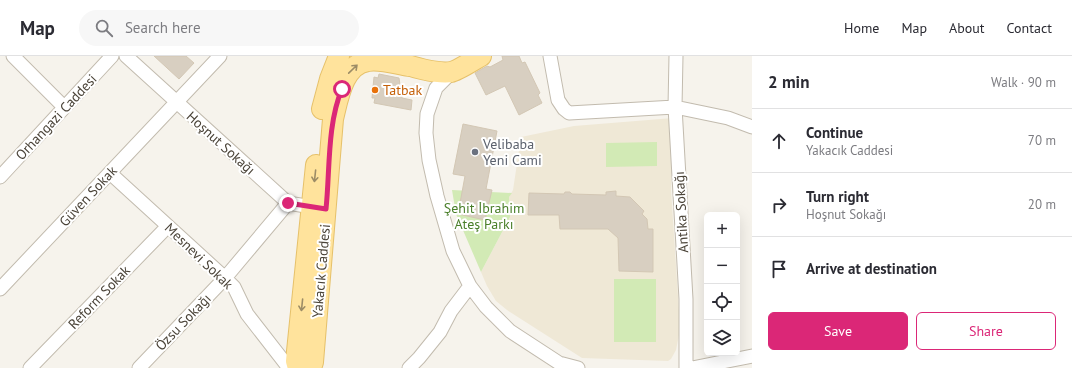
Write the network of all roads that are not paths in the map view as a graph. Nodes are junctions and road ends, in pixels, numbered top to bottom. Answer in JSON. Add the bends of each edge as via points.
{"nodes":[{"id":1,"x":13,"y":56,"type":"edge"},
{"id":2,"x":112,"y":56,"type":"edge"},
{"id":3,"x":126,"y":56,"type":"edge"},
{"id":4,"x":220,"y":56,"type":"edge"},
{"id":5,"x":339,"y":56,"type":"edge"},
{"id":6,"x":391,"y":56,"type":"edge"},
{"id":7,"x":481,"y":56,"type":"edge"},
{"id":8,"x":550,"y":56,"type":"edge"},
{"id":9,"x":676,"y":56,"type":"edge"},
{"id":10,"x":409,"y":66,"type":"junction"},
{"id":11,"x":452,"y":72,"type":"junction"},
{"id":12,"x":176,"y":103,"type":"junction"},
{"id":13,"x":64,"y":107,"type":"junction"},
{"id":14,"x":675,"y":107,"type":"junction"},
{"id":15,"x":752,"y":126,"type":"edge"},
{"id":16,"x":3,"y":168,"type":"edge"},
{"id":17,"x":110,"y":173,"type":"junction"},
{"id":18,"x":288,"y":203,"type":"junction"},
{"id":19,"x":319,"y":208,"type":"junction"},
{"id":20,"x":168,"y":226,"type":"junction"},
{"id":21,"x":225,"y":278,"type":"junction"},
{"id":22,"x":470,"y":286,"type":"junction"},
{"id":23,"x":0,"y":289,"type":"edge"},
{"id":24,"x":752,"y":356,"type":"edge"},
{"id":25,"x":558,"y":365,"type":"edge"},
{"id":26,"x":410,"y":367,"type":"edge"},
{"id":27,"x":30,"y":368,"type":"edge"},
{"id":28,"x":139,"y":368,"type":"edge"},
{"id":29,"x":289,"y":368,"type":"edge"},
{"id":30,"x":298,"y":368,"type":"edge"},
{"id":31,"x":311,"y":368,"type":"edge"},
{"id":32,"x":578,"y":368,"type":"edge"},
{"id":33,"x":686,"y":368,"type":"edge"},
{"id":34,"x":692,"y":368,"type":"edge"}],
"edges":[{"from":1,"to":13,"type":"street"},
{"from":2,"to":13,"type":"street","name":"Orhangazi Caddesi"},
{"from":3,"to":12,"type":"street","name":"Hoşnut Sokağı"},
{"from":4,"to":12,"type":"street","name":"Güven Sokak"},
{"from":5,"to":19,"type":"main road","name":"Yakacık Caddesi","one_way":true,"via":[[323,103]]},
{"from":6,"to":10,"type":"main road"},
{"from":7,"to":11,"type":"main road"},
{"from":8,"to":14,"type":"street","via":[[558,100],[568,113]]},
{"from":9,"to":14,"type":"street","name":"Antika Sokağı"},
{"from":10,"to":11,"type":"main road"},
{"from":19,"to":10,"type":"main road","name":"Yakacık Caddesi","one_way":true,"via":[[333,119],[345,78],[353,68],[369,61]]},
{"from":11,"to":22,"type":"street","via":[[436,88],[427,114],[426,134],[437,196],[453,251]]},
{"from":12,"to":17,"type":"street","name":"Güven Sokak"},
{"from":12,"to":18,"type":"street","name":"Hoşnut Sokağı"},
{"from":13,"to":16,"type":"street","name":"Orhangazi Caddesi"},
{"from":14,"to":15,"type":"street","via":[[728,118]]},
{"from":14,"to":33,"type":"street","name":"Antika Sokağı","via":[[686,299]]},
{"from":17,"to":20,"type":"street","name":"Mesnevi Sokak"},
{"from":17,"to":23,"type":"street","name":"Güven Sokak"},
{"from":18,"to":19,"type":"street"},
{"from":18,"to":21,"type":"street","name":"Özsu Sokağı"},
{"from":19,"to":30,"type":"main road","name":"Yakacık Caddesi","one_way":true,"via":[[296,361]]},
{"from":19,"to":31,"type":"main road","name":"Yakacık Caddesi"},
{"from":20,"to":21,"type":"street","name":"Mesnevi Sokak"},
{"from":20,"to":27,"type":"street","name":"Reform Sokak"},
{"from":21,"to":28,"type":"street","name":"Özsu Sokağı"},
{"from":21,"to":29,"type":"street","name":"Mesnevi Sokak","via":[[234,287],[247,314]]},
{"from":22,"to":25,"type":"street","via":[[510,331]]},
{"from":22,"to":26,"type":"street","via":[[451,311],[440,332]]},
{"from":24,"to":34,"type":"street"},
{"from":25,"to":32,"type":"street"}]}
